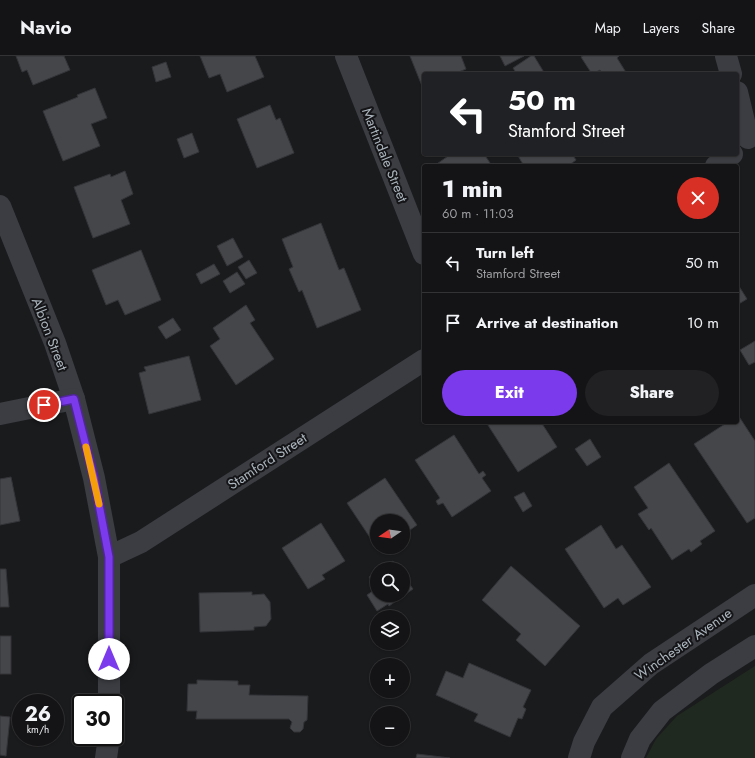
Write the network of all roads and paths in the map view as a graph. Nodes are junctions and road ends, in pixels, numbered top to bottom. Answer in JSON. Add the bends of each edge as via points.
{"nodes":[{"id":1,"x":346,"y":56,"type":"edge"},
{"id":2,"x":726,"y":56,"type":"edge"},
{"id":3,"x":730,"y":72,"type":"edge"},
{"id":4,"x":739,"y":102,"type":"edge"},
{"id":5,"x":747,"y":143,"type":"edge"},
{"id":6,"x":729,"y":156,"type":"edge"},
{"id":7,"x":719,"y":164,"type":"edge"},
{"id":8,"x":0,"y":206,"type":"edge"},
{"id":9,"x":422,"y":249,"type":"edge"},
{"id":10,"x":422,"y":361,"type":"edge"},
{"id":11,"x":74,"y":399,"type":"junction"},
{"id":12,"x":0,"y":414,"type":"edge"},
{"id":13,"x":109,"y":557,"type":"junction"},
{"id":14,"x":755,"y":595,"type":"edge"},
{"id":15,"x":755,"y":646,"type":"edge"},
{"id":16,"x":109,"y":694,"type":"edge"},
{"id":17,"x":108,"y":746,"type":"edge"},
{"id":18,"x":106,"y":758,"type":"edge"},
{"id":19,"x":579,"y":758,"type":"edge"},
{"id":20,"x":632,"y":758,"type":"edge"}],
"edges":[{"from":1,"to":9,"type":"street","name":"Martindale Street"},
{"from":2,"to":3,"type":"street"},
{"from":4,"to":5,"type":"street"},
{"from":6,"to":7,"type":"street"},
{"from":8,"to":11,"type":"street","name":"Albion Street","via":[[55,343]]},
{"from":10,"to":13,"type":"street","name":"Stamford Street","via":[[141,542]]},
{"from":11,"to":12,"type":"street"},
{"from":11,"to":13,"type":"street","name":"Albion Street","via":[[94,478]]},
{"from":13,"to":16,"type":"street","name":"Albion Street"},
{"from":14,"to":19,"type":"street","name":"Winchester Avenue","via":[[651,664],[602,707],[584,742]]},
{"from":15,"to":20,"type":"street","via":[[711,674],[662,711],[640,739]]},
{"from":17,"to":18,"type":"street"}]}
